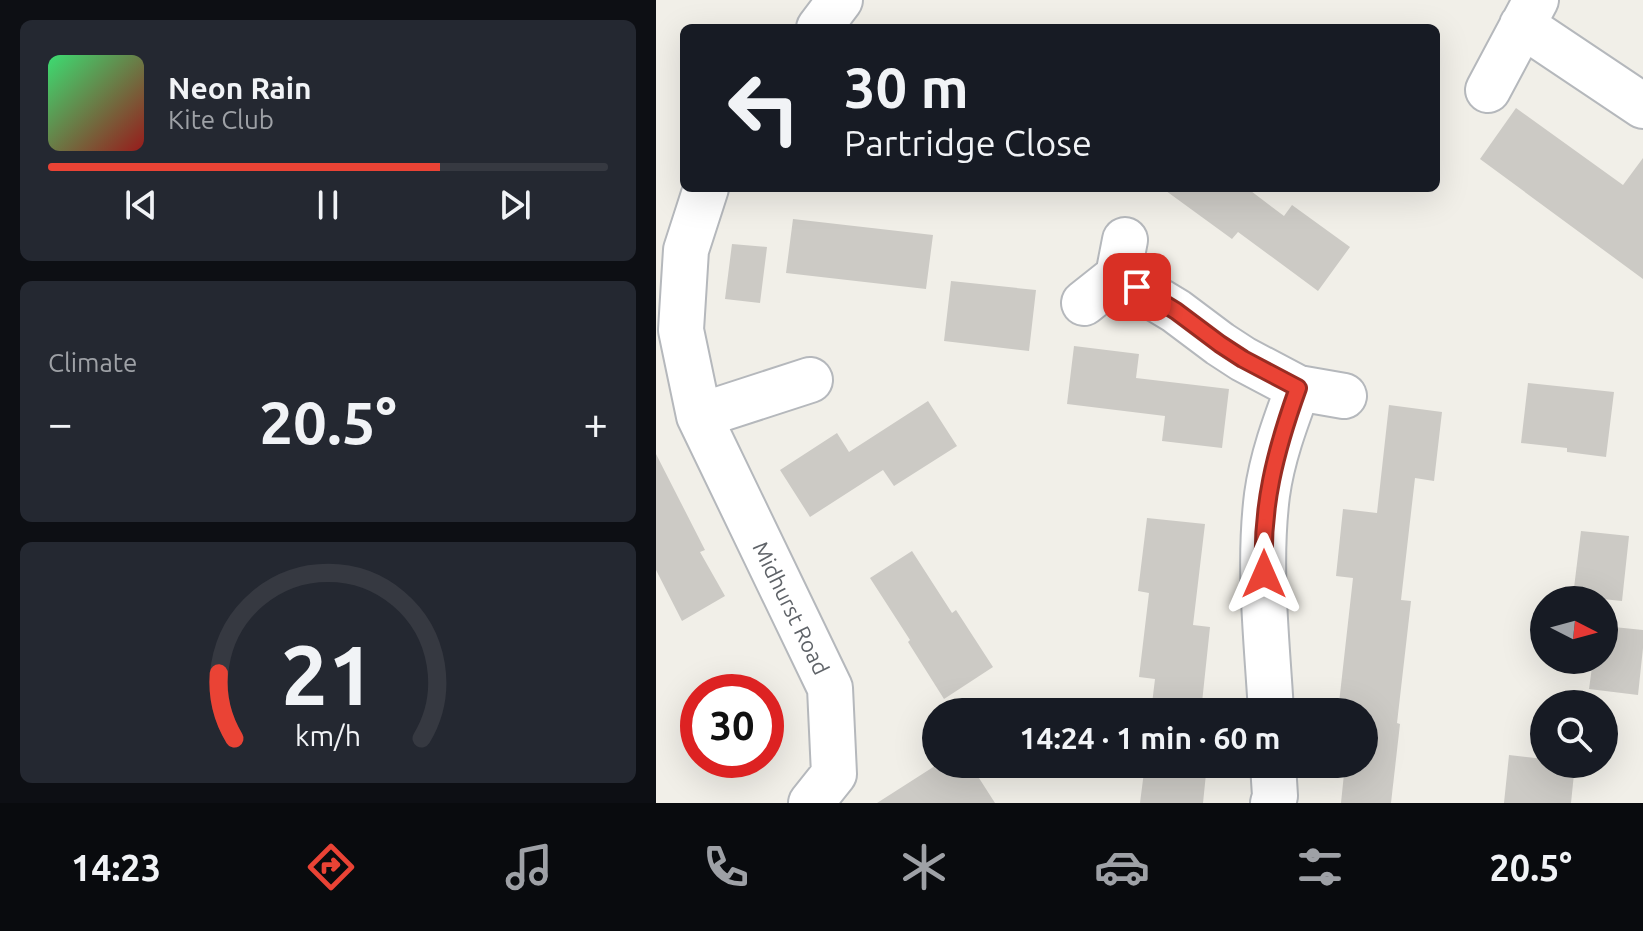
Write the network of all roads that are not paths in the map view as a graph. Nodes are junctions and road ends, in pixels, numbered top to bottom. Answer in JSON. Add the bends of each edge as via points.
{"nodes":[{"id":1,"x":840,"y":0,"type":"edge"},
{"id":2,"x":1529,"y":12,"type":"edge"},
{"id":3,"x":822,"y":24,"type":"edge"},
{"id":4,"x":1488,"y":90,"type":"dead end"},
{"id":5,"x":1643,"y":106,"type":"edge"},
{"id":6,"x":705,"y":192,"type":"edge"},
{"id":7,"x":1084,"y":303,"type":"dead end"},
{"id":8,"x":810,"y":380,"type":"dead end"},
{"id":9,"x":1298,"y":388,"type":"junction"},
{"id":10,"x":1344,"y":396,"type":"dead end"},
{"id":11,"x":699,"y":416,"type":"junction"},
{"id":12,"x":1270,"y":698,"type":"edge"},
{"id":13,"x":1274,"y":778,"type":"edge"},
{"id":14,"x":811,"y":803,"type":"edge"},
{"id":15,"x":1273,"y":803,"type":"edge"}],
"edges":[{"from":1,"to":3,"type":"street"},
{"from":2,"to":4,"type":"street"},
{"from":2,"to":5,"type":"street"},
{"from":6,"to":11,"type":"street","name":"Midhurst Road","via":[[686,250],[681,330]]},
{"from":7,"to":9,"type":"street","via":[[1122,258],[1176,311],[1220,344]]},
{"from":8,"to":11,"type":"street"},
{"from":9,"to":10,"type":"street"},
{"from":9,"to":12,"type":"street","via":[[1268,492],[1263,547]]},
{"from":11,"to":14,"type":"street","name":"Midhurst Road","via":[[830,688],[834,774]]},
{"from":13,"to":15,"type":"street"}]}
